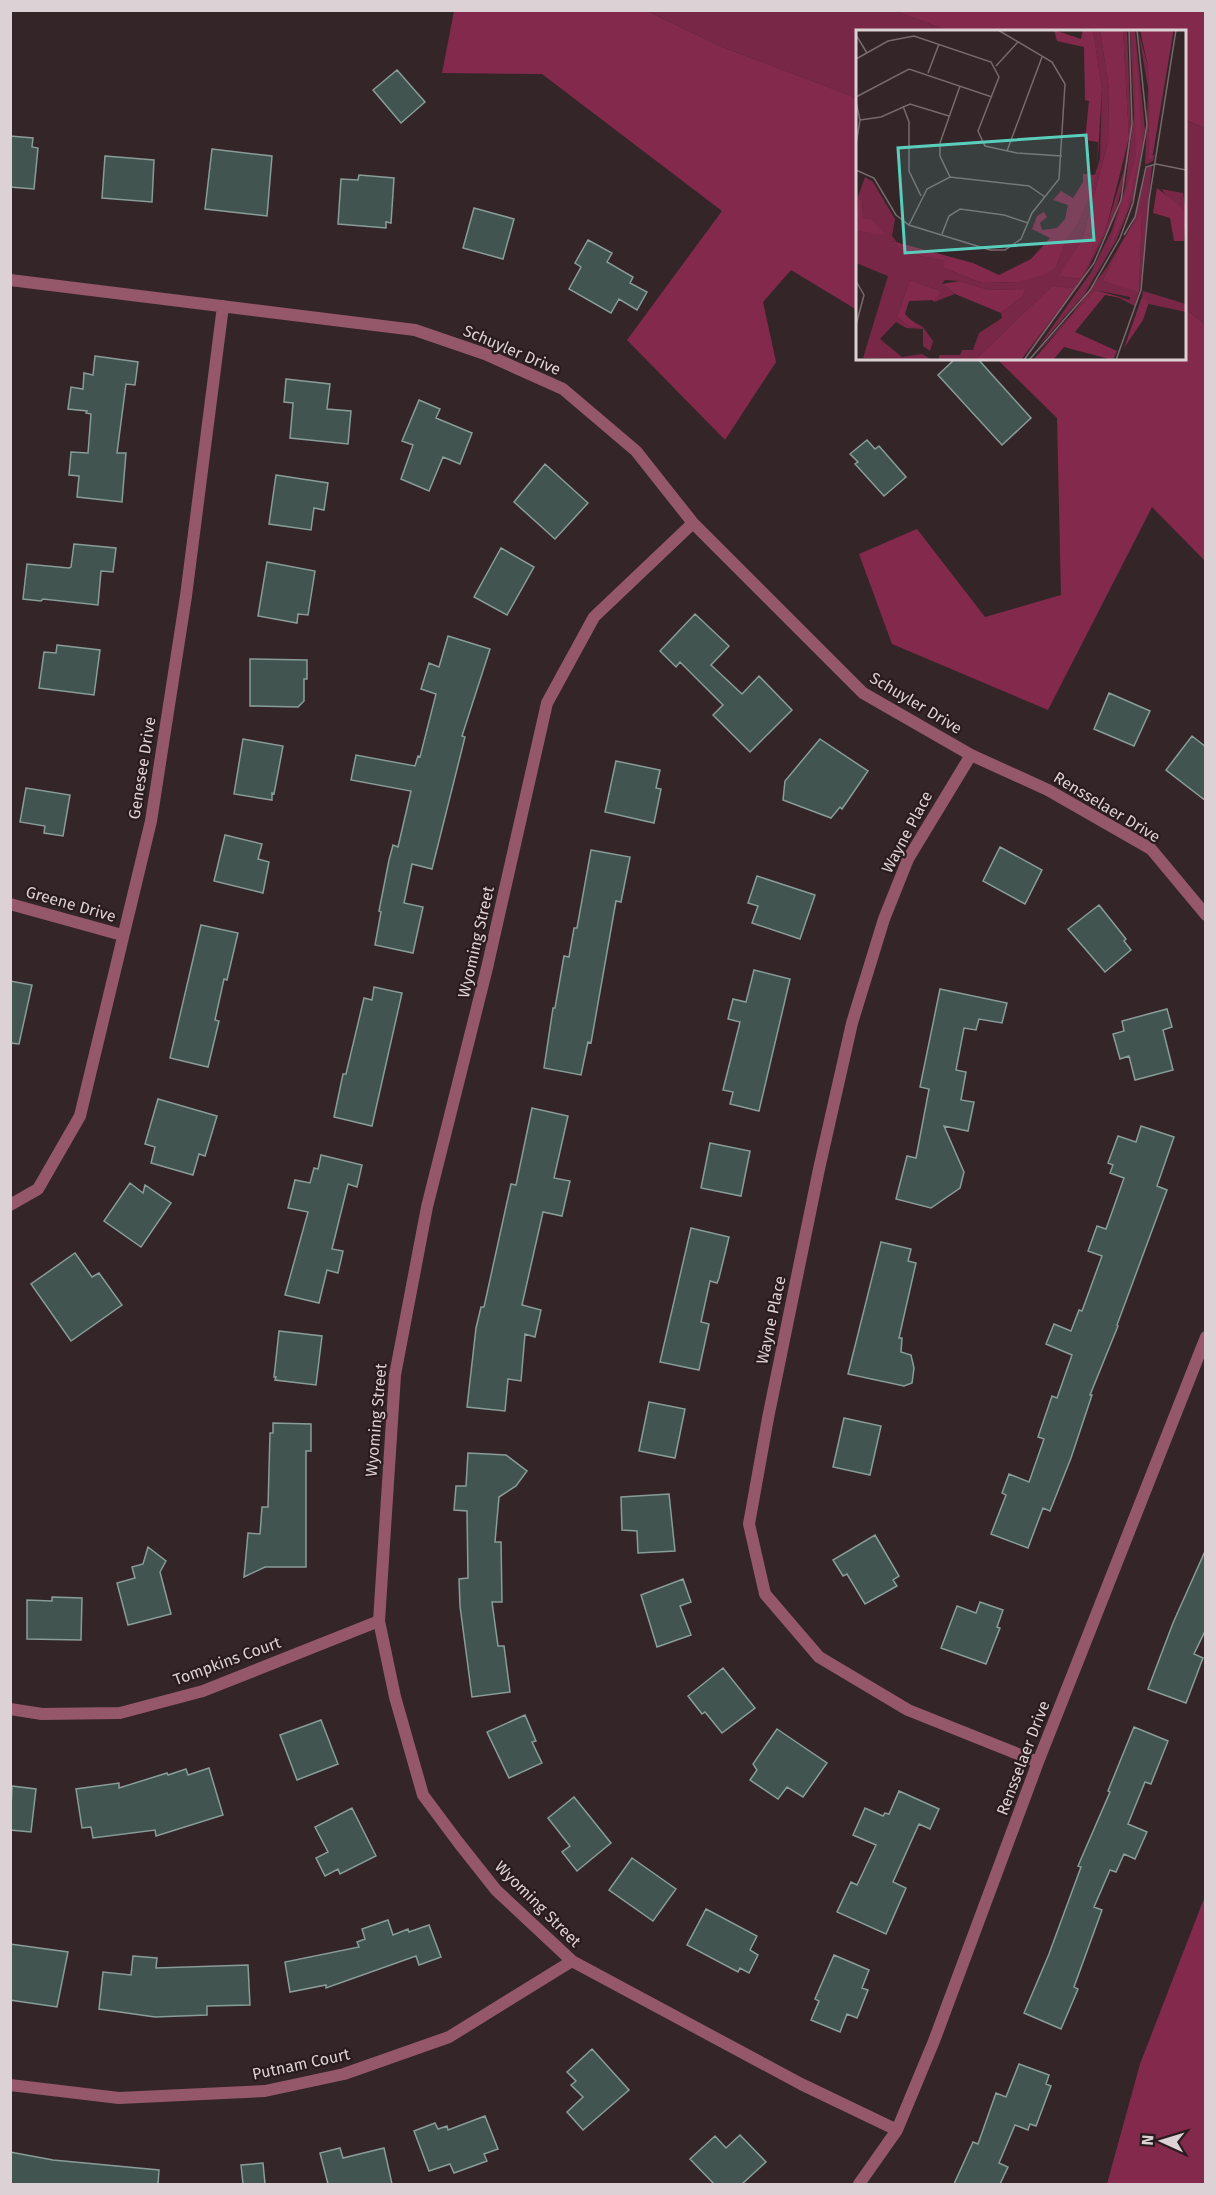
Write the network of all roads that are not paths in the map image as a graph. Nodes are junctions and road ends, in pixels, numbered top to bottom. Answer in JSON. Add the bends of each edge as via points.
{"nodes":[{"id":1,"x":10,"y":280,"type":"edge"},
{"id":2,"x":223,"y":306,"type":"junction"},
{"id":3,"x":693,"y":523,"type":"junction"},
{"id":4,"x":970,"y":754,"type":"junction"},
{"id":5,"x":10,"y":904,"type":"edge"},
{"id":6,"x":1206,"y":915,"type":"edge"},
{"id":7,"x":122,"y":935,"type":"junction"},
{"id":8,"x":10,"y":1205,"type":"edge"},
{"id":9,"x":1206,"y":1337,"type":"edge"},
{"id":10,"x":379,"y":1622,"type":"junction"},
{"id":11,"x":10,"y":1709,"type":"edge"},
{"id":12,"x":1038,"y":1762,"type":"junction"},
{"id":13,"x":572,"y":1961,"type":"junction"},
{"id":14,"x":10,"y":2085,"type":"edge"},
{"id":15,"x":897,"y":2130,"type":"junction"},
{"id":16,"x":859,"y":2184,"type":"edge"}],
"edges":[{"from":1,"to":2,"type":"street","name":"Schuyler Drive"},
{"from":2,"to":3,"type":"street","name":"Schuyler Drive","via":[[415,330],[485,354],[562,389],[636,451]]},
{"from":2,"to":7,"type":"street","name":"Genesee Drive","via":[[186,596],[153,809]]},
{"from":3,"to":4,"type":"street","name":"Schuyler Drive","via":[[862,693]]},
{"from":3,"to":10,"type":"street","name":"Wyoming Street","via":[[594,617],[548,703],[488,968],[427,1207],[394,1375]]},
{"from":4,"to":6,"type":"street","name":"Rensselaer Drive","via":[[1048,790],[1151,849]]},
{"from":4,"to":12,"type":"street","name":"Wayne Place","via":[[908,859],[884,919],[852,1023],[749,1524],[765,1594],[819,1657],[908,1710]]},
{"from":5,"to":7,"type":"street","name":"Greene Drive"},
{"from":7,"to":8,"type":"street","name":"Genesee Drive","via":[[80,1116],[38,1189]]},
{"from":9,"to":12,"type":"street","name":"Rensselaer Drive"},
{"from":10,"to":11,"type":"street","name":"Tompkins Court","via":[[203,1691],[120,1713],[42,1714]]},
{"from":10,"to":13,"type":"street","name":"Wyoming Street","via":[[423,1795],[496,1890]]},
{"from":12,"to":15,"type":"street","name":"Rensselaer Drive","via":[[934,2042]]},
{"from":13,"to":14,"type":"street","name":"Putnam Court","via":[[449,2037],[344,2074],[266,2091],[119,2098]]},
{"from":13,"to":15,"type":"street","name":"Wyoming Street","via":[[801,2084]]},
{"from":15,"to":16,"type":"street","name":"Rensselaer Drive"}]}
